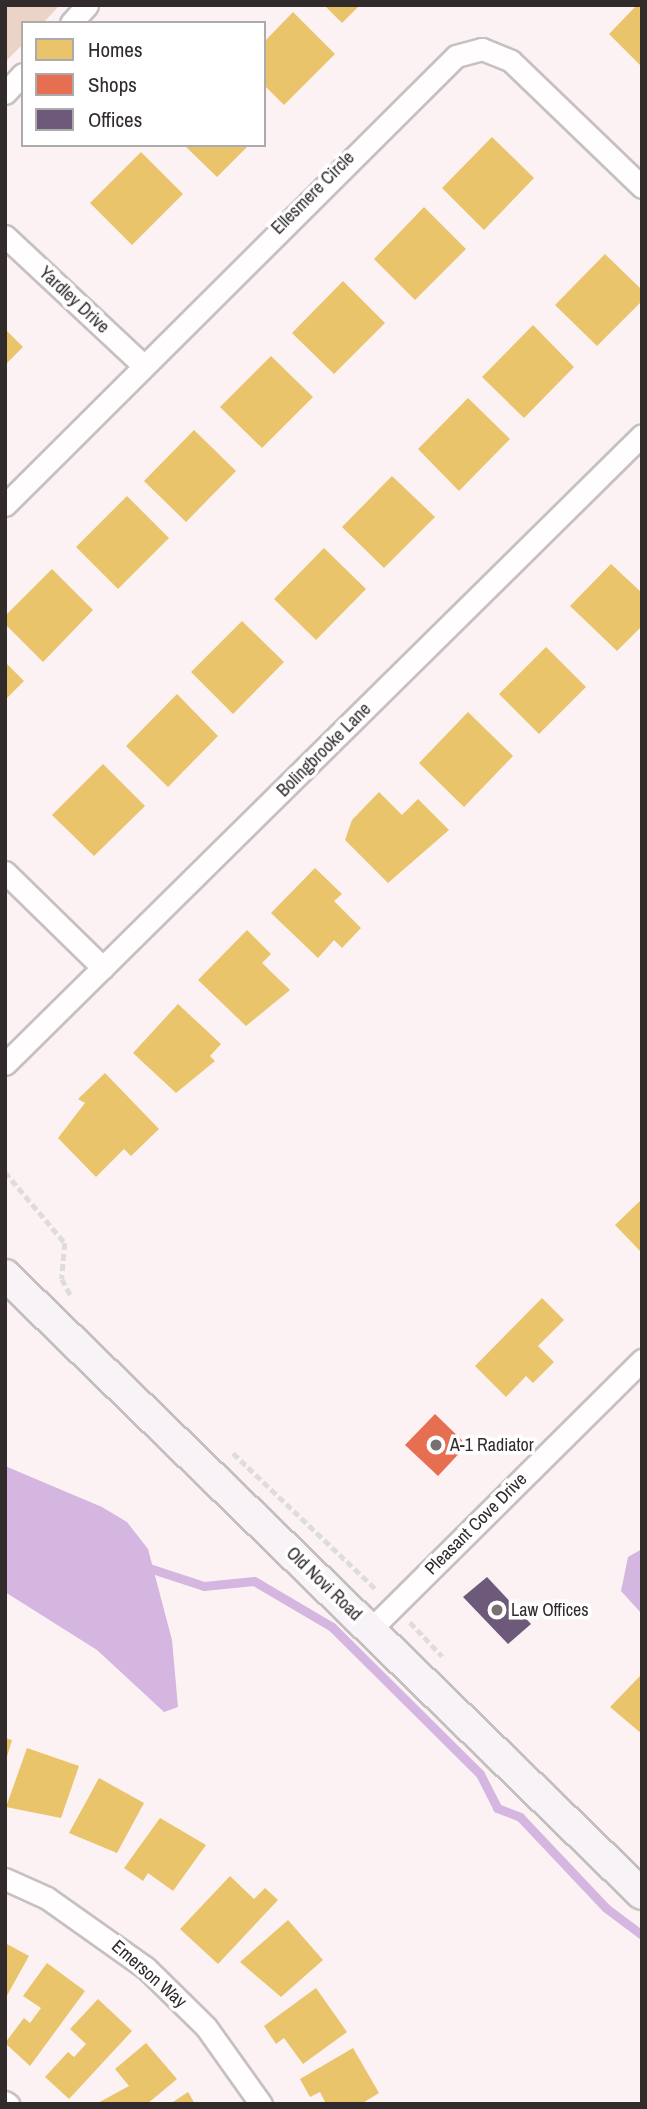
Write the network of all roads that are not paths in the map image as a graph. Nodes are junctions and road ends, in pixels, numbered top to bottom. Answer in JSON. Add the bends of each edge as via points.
{"nodes":[{"id":1,"x":88,"y":5,"type":"edge"},
{"id":2,"x":73,"y":21,"type":"edge"},
{"id":3,"x":21,"y":76,"type":"edge"},
{"id":4,"x":5,"y":93,"type":"edge"},
{"id":5,"x":642,"y":187,"type":"edge"},
{"id":6,"x":5,"y":236,"type":"edge"},
{"id":7,"x":143,"y":365,"type":"junction"},
{"id":8,"x":642,"y":435,"type":"edge"},
{"id":9,"x":5,"y":505,"type":"edge"},
{"id":10,"x":5,"y":872,"type":"edge"},
{"id":11,"x":103,"y":968,"type":"junction"},
{"id":12,"x":5,"y":1064,"type":"edge"},
{"id":13,"x":5,"y":1275,"type":"edge"},
{"id":14,"x":642,"y":1360,"type":"edge"},
{"id":15,"x":371,"y":1629,"type":"junction"},
{"id":16,"x":5,"y":1880,"type":"edge"},
{"id":17,"x":638,"y":1884,"type":"edge"},
{"id":18,"x":261,"y":2104,"type":"edge"}],
"edges":[{"from":1,"to":2,"type":"street"},
{"from":3,"to":4,"type":"street"},
{"from":5,"to":7,"type":"street","name":"Ellesmere Circle","via":[[511,61],[482,49],[456,56]]},
{"from":6,"to":7,"type":"street","name":"Yardley Drive"},
{"from":7,"to":9,"type":"street","name":"Ellesmere Circle"},
{"from":8,"to":11,"type":"street","name":"Bolingbrooke Lane"},
{"from":10,"to":11,"type":"street"},
{"from":11,"to":12,"type":"street","name":"Bolingbrooke Lane"},
{"from":13,"to":15,"type":"street","name":"Old Novi Road"},
{"from":14,"to":15,"type":"street","name":"Pleasant Cove Drive"},
{"from":15,"to":17,"type":"street","name":"Old Novi Road"},
{"from":16,"to":18,"type":"street","name":"Emerson Way","via":[[57,1904],[146,1968],[206,2027]]}]}
